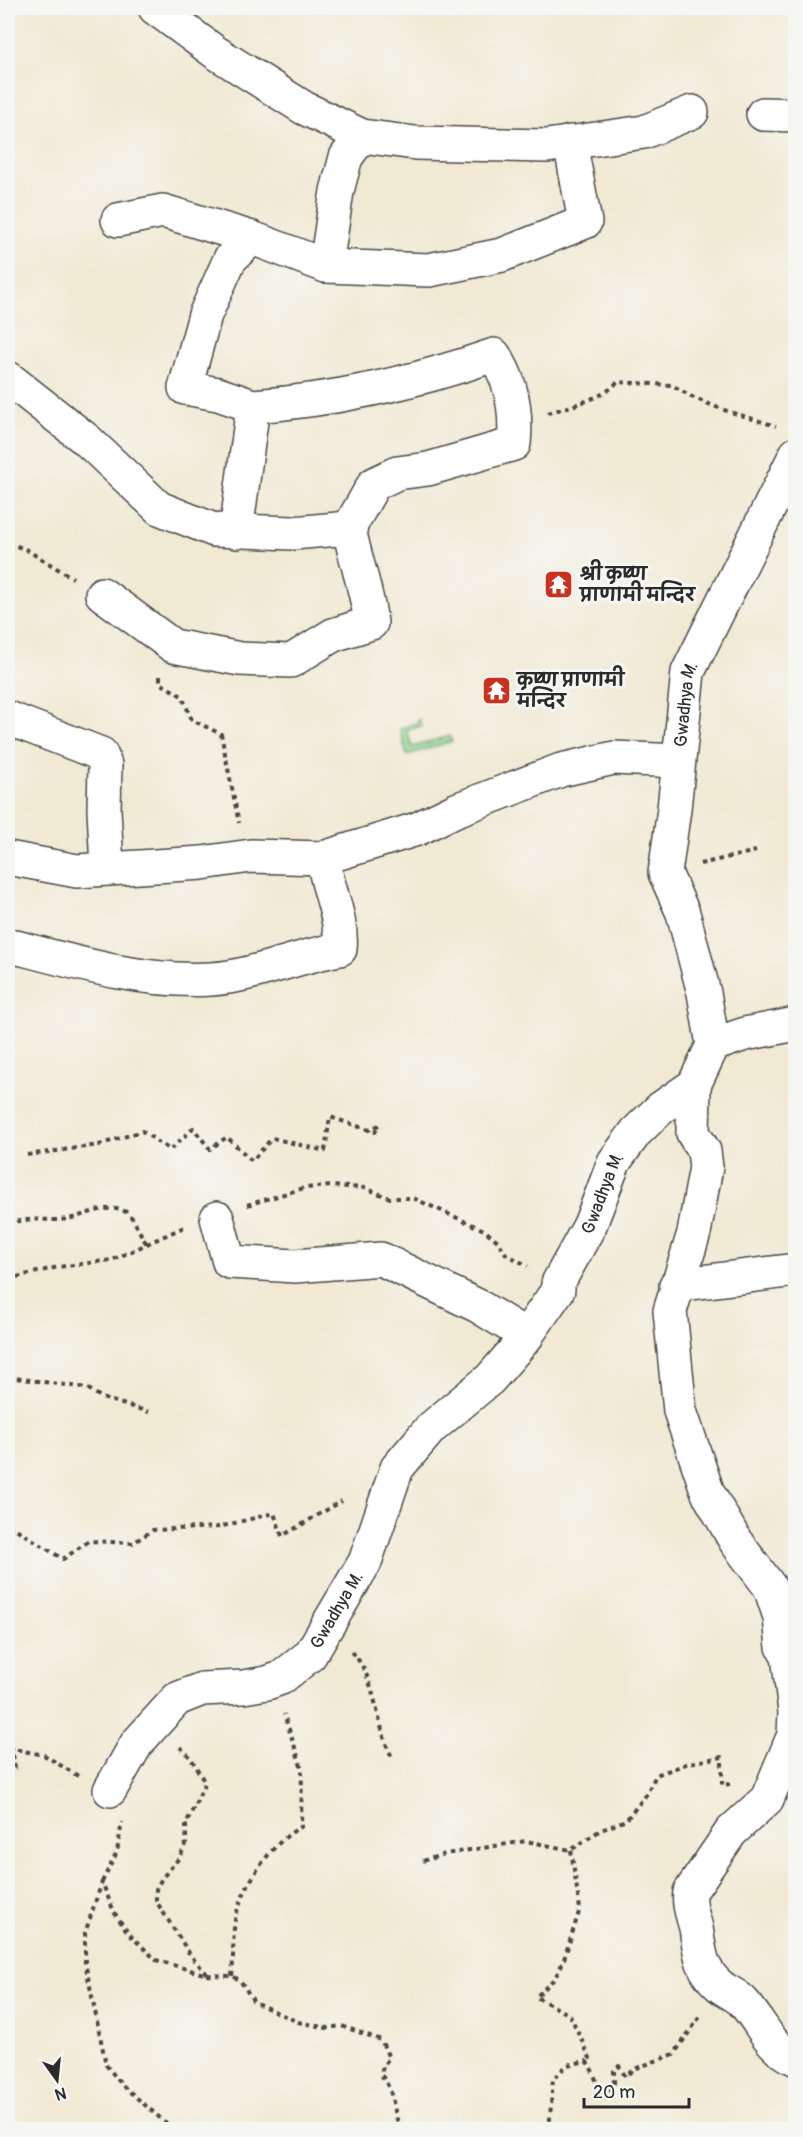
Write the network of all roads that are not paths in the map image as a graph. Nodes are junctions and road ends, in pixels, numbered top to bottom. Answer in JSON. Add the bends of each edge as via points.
{"nodes":[{"id":1,"x":155,"y":8,"type":"edge"},
{"id":2,"x":692,"y":112,"type":"dead end"},
{"id":3,"x":763,"y":114,"type":"dead end"},
{"id":4,"x":795,"y":115,"type":"edge"},
{"id":5,"x":362,"y":136,"type":"junction"},
{"id":6,"x":570,"y":142,"type":"junction"},
{"id":7,"x":118,"y":220,"type":"dead end"},
{"id":8,"x":252,"y":238,"type":"junction"},
{"id":9,"x":326,"y":266,"type":"junction"},
{"id":10,"x":8,"y":378,"type":"edge"},
{"id":11,"x":253,"y":406,"type":"junction"},
{"id":12,"x":788,"y":441,"type":"edge"},
{"id":13,"x":349,"y":528,"type":"junction"},
{"id":14,"x":236,"y":532,"type":"junction"},
{"id":15,"x":102,"y":594,"type":"road end"},
{"id":16,"x":8,"y":718,"type":"edge"},
{"id":17,"x":678,"y":761,"type":"junction"},
{"id":18,"x":8,"y":858,"type":"edge"},
{"id":19,"x":323,"y":858,"type":"junction"},
{"id":20,"x":107,"y":867,"type":"junction"},
{"id":21,"x":8,"y":945,"type":"edge"},
{"id":22,"x":795,"y":1024,"type":"edge"},
{"id":23,"x":713,"y":1045,"type":"junction"},
{"id":24,"x":694,"y":1085,"type":"junction"},
{"id":25,"x":217,"y":1218,"type":"dead end"},
{"id":26,"x":795,"y":1269,"type":"edge"},
{"id":27,"x":676,"y":1285,"type":"junction"},
{"id":28,"x":527,"y":1336,"type":"junction"},
{"id":29,"x":110,"y":1790,"type":"road end"},
{"id":30,"x":795,"y":2059,"type":"edge"}],
"edges":[{"from":1,"to":5,"type":"street","via":[[303,108]]},
{"from":2,"to":6,"type":"street","via":[[644,132]]},
{"from":3,"to":4,"type":"street"},
{"from":5,"to":6,"type":"street","via":[[415,143],[498,146]]},
{"from":5,"to":9,"type":"street","via":[[346,158]]},
{"from":6,"to":9,"type":"street","via":[[585,222],[502,255],[429,270]]},
{"from":7,"to":8,"type":"street","via":[[163,211]]},
{"from":8,"to":9,"type":"street"},
{"from":8,"to":11,"type":"street","via":[[230,259],[209,306],[185,388]]},
{"from":10,"to":14,"type":"street","via":[[88,441],[159,508],[214,530]]},
{"from":11,"to":13,"type":"street","via":[[309,402],[367,391],[438,375],[495,355],[514,401],[514,444],[428,469],[397,473],[374,484]]},
{"from":11,"to":14,"type":"street"},
{"from":12,"to":17,"type":"street","name":"Gwadhya M.","via":[[688,672]]},
{"from":13,"to":14,"type":"street","via":[[293,533]]},
{"from":13,"to":15,"type":"street","via":[[371,623],[333,635],[291,661],[240,659],[173,645]]},
{"from":16,"to":20,"type":"street","via":[[101,754],[105,765]]},
{"from":17,"to":19,"type":"street","via":[[614,758],[561,770],[417,829]]},
{"from":17,"to":23,"type":"street","name":"Gwadhya M.","via":[[664,873],[683,913]]},
{"from":18,"to":20,"type":"street","via":[[77,871]]},
{"from":19,"to":20,"type":"street","via":[[251,856],[202,863]]},
{"from":19,"to":21,"type":"street","via":[[342,933],[340,949],[274,968],[211,979],[140,975]]},
{"from":22,"to":23,"type":"street"},
{"from":23,"to":24,"type":"street","name":"Gwadhya M."},
{"from":24,"to":27,"type":"street","via":[[693,1133],[704,1151],[706,1167],[694,1233]]},
{"from":24,"to":28,"type":"street","name":"Gwadhya M.","via":[[636,1132],[614,1162],[591,1225],[558,1283],[558,1290]]},
{"from":25,"to":28,"type":"street","via":[[229,1262],[295,1266],[381,1259],[478,1306]]},
{"from":26,"to":27,"type":"street"},
{"from":27,"to":30,"type":"street","via":[[670,1311],[680,1411],[708,1493],[736,1542],[770,1587],[788,1655],[795,1712],[795,1735],[767,1799],[731,1832],[690,1892],[689,1903],[699,1957],[708,1974],[742,2001],[772,2042]]},
{"from":28,"to":29,"type":"street","name":"Gwadhya M.","via":[[490,1379],[431,1428],[397,1468],[365,1562],[310,1655],[281,1678],[243,1687],[202,1689],[177,1699],[137,1743]]}]}
